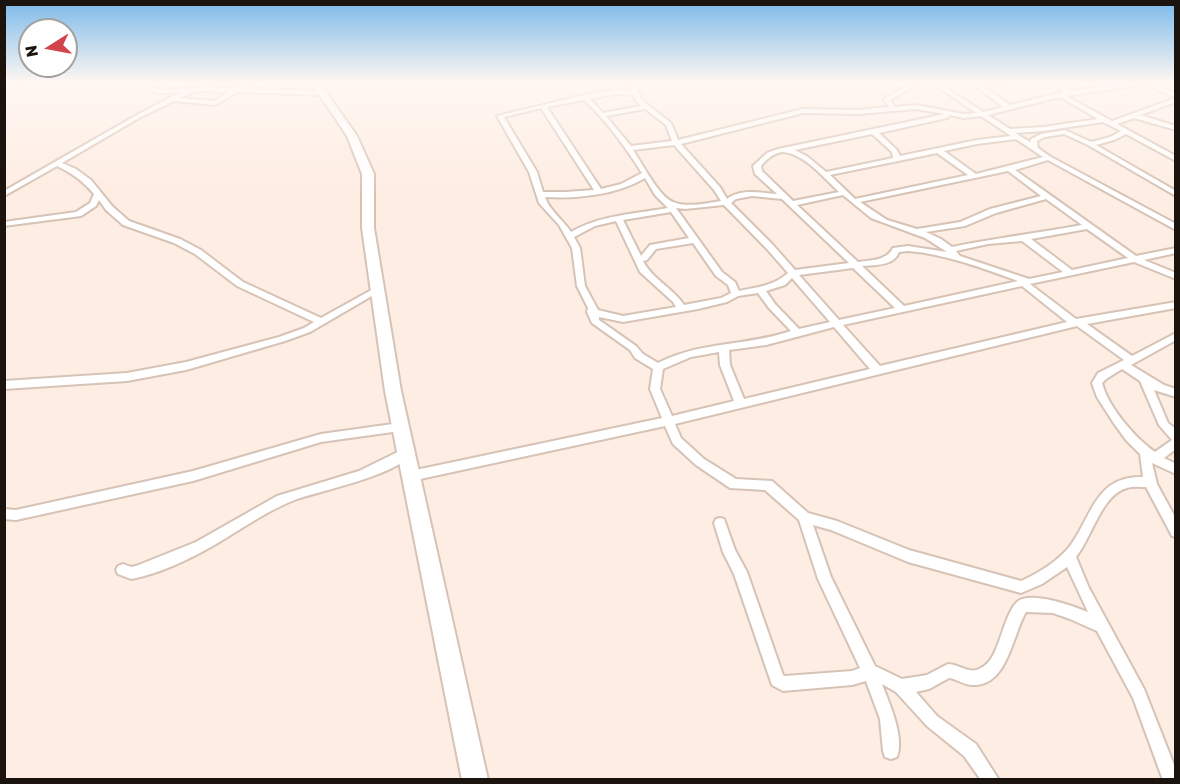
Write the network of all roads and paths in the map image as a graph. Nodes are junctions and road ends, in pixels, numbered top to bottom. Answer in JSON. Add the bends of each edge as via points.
{"nodes":[{"id":1,"x":138,"y":119,"type":"edge"},
{"id":2,"x":340,"y":119,"type":"edge"},
{"id":3,"x":502,"y":119,"type":"edge"},
{"id":4,"x":551,"y":119,"type":"edge"},
{"id":5,"x":605,"y":119,"type":"edge"},
{"id":6,"x":662,"y":119,"type":"edge"},
{"id":7,"x":769,"y":119,"type":"edge"},
{"id":8,"x":935,"y":119,"type":"edge"},
{"id":9,"x":990,"y":119,"type":"edge"},
{"id":10,"x":1123,"y":119,"type":"edge"},
{"id":11,"x":1144,"y":119,"type":"edge"},
{"id":12,"x":1102,"y":120,"type":"joint"},
{"id":13,"x":1110,"y":124,"type":"junction"},
{"id":14,"x":1176,"y":128,"type":"edge"},
{"id":15,"x":873,"y":131,"type":"junction"},
{"id":16,"x":1010,"y":131,"type":"junction"},
{"id":17,"x":1125,"y":132,"type":"junction"},
{"id":18,"x":1018,"y":137,"type":"junction"},
{"id":19,"x":676,"y":143,"type":"junction"},
{"id":20,"x":1090,"y":144,"type":"junction"},
{"id":21,"x":629,"y":148,"type":"junction"},
{"id":22,"x":787,"y":150,"type":"junction"},
{"id":23,"x":1035,"y":150,"type":"junction"},
{"id":24,"x":939,"y":151,"type":"junction"},
{"id":25,"x":1049,"y":158,"type":"junction"},
{"id":26,"x":897,"y":159,"type":"junction"},
{"id":27,"x":1176,"y":159,"type":"edge"},
{"id":28,"x":55,"y":163,"type":"junction"},
{"id":29,"x":1009,"y":169,"type":"junction"},
{"id":30,"x":646,"y":174,"type":"junction"},
{"id":31,"x":825,"y":174,"type":"junction"},
{"id":32,"x":974,"y":176,"type":"junction"},
{"id":33,"x":598,"y":190,"type":"junction"},
{"id":34,"x":844,"y":193,"type":"junction"},
{"id":35,"x":4,"y":194,"type":"edge"},
{"id":36,"x":98,"y":194,"type":"junction"},
{"id":37,"x":540,"y":194,"type":"junction"},
{"id":38,"x":1176,"y":194,"type":"edge"},
{"id":39,"x":1048,"y":196,"type":"junction"},
{"id":40,"x":788,"y":201,"type":"junction"},
{"id":41,"x":855,"y":201,"type":"junction"},
{"id":42,"x":726,"y":203,"type":"junction"},
{"id":43,"x":671,"y":207,"type":"junction"},
{"id":44,"x":619,"y":219,"type":"junction"},
{"id":45,"x":4,"y":224,"type":"edge"},
{"id":46,"x":1089,"y":226,"type":"junction"},
{"id":47,"x":1176,"y":228,"type":"edge"},
{"id":48,"x":918,"y":231,"type":"junction"},
{"id":49,"x":570,"y":236,"type":"junction"},
{"id":50,"x":1024,"y":238,"type":"junction"},
{"id":51,"x":695,"y":240,"type":"junction"},
{"id":52,"x":1176,"y":250,"type":"edge"},
{"id":53,"x":954,"y":254,"type":"junction"},
{"id":54,"x":638,"y":259,"type":"junction"},
{"id":55,"x":1135,"y":259,"type":"junction"},
{"id":56,"x":856,"y":264,"type":"junction"},
{"id":57,"x":1070,"y":272,"type":"junction"},
{"id":58,"x":794,"y":273,"type":"junction"},
{"id":59,"x":1176,"y":276,"type":"edge"},
{"id":60,"x":1026,"y":283,"type":"junction"},
{"id":61,"x":378,"y":290,"type":"junction"},
{"id":62,"x":761,"y":290,"type":"junction"},
{"id":63,"x":736,"y":294,"type":"junction"},
{"id":64,"x":1176,"y":305,"type":"edge"},
{"id":65,"x":681,"y":308,"type":"junction"},
{"id":66,"x":903,"y":309,"type":"junction"},
{"id":67,"x":592,"y":312,"type":"junction"},
{"id":68,"x":322,"y":322,"type":"junction"},
{"id":69,"x":1077,"y":322,"type":"junction"},
{"id":70,"x":838,"y":324,"type":"junction"},
{"id":71,"x":798,"y":333,"type":"junction"},
{"id":72,"x":1174,"y":337,"type":"edge"},
{"id":73,"x":724,"y":349,"type":"junction"},
{"id":74,"x":1127,"y":362,"type":"junction"},
{"id":75,"x":658,"y":367,"type":"junction"},
{"id":76,"x":878,"y":371,"type":"junction"},
{"id":77,"x":1144,"y":377,"type":"junction"},
{"id":78,"x":4,"y":385,"type":"edge"},
{"id":79,"x":1176,"y":393,"type":"edge"},
{"id":80,"x":740,"y":402,"type":"junction"},
{"id":81,"x":668,"y":421,"type":"junction"},
{"id":82,"x":400,"y":427,"type":"junction"},
{"id":83,"x":1176,"y":436,"type":"edge"},
{"id":84,"x":1176,"y":443,"type":"edge"},
{"id":85,"x":405,"y":453,"type":"junction"},
{"id":86,"x":1150,"y":456,"type":"junction"},
{"id":87,"x":1176,"y":469,"type":"edge"},
{"id":88,"x":411,"y":476,"type":"junction"},
{"id":89,"x":1150,"y":482,"type":"junction"},
{"id":90,"x":4,"y":513,"type":"edge"},
{"id":91,"x":804,"y":517,"type":"junction"},
{"id":92,"x":720,"y":524,"type":"dead end"},
{"id":93,"x":1176,"y":532,"type":"edge"},
{"id":94,"x":1069,"y":556,"type":"junction"},
{"id":95,"x":123,"y":570,"type":"dead end"},
{"id":96,"x":1100,"y":625,"type":"junction"},
{"id":97,"x":870,"y":672,"type":"junction"},
{"id":98,"x":901,"y":687,"type":"junction"},
{"id":99,"x":891,"y":751,"type":"dead end"},
{"id":100,"x":475,"y":780,"type":"edge"},
{"id":101,"x":991,"y":780,"type":"edge"},
{"id":102,"x":1171,"y":780,"type":"edge"}],
"edges":[{"from":1,"to":28,"type":"street"},
{"from":2,"to":61,"type":"street","via":[[365,164],[368,228]]},
{"from":3,"to":37,"type":"street","via":[[533,172]]},
{"from":4,"to":33,"type":"street"},
{"from":5,"to":21,"type":"street"},
{"from":6,"to":19,"type":"street","via":[[669,124]]},
{"from":7,"to":19,"type":"street"},
{"from":8,"to":15,"type":"street"},
{"from":9,"to":16,"type":"street"},
{"from":10,"to":13,"type":"street"},
{"from":11,"to":14,"type":"street"},
{"from":12,"to":13,"type":"street"},
{"from":12,"to":16,"type":"street"},
{"from":13,"to":17,"type":"street"},
{"from":15,"to":22,"type":"street"},
{"from":15,"to":26,"type":"street","via":[[895,151]]},
{"from":16,"to":18,"type":"street"},
{"from":17,"to":20,"type":"street"},
{"from":17,"to":27,"type":"street"},
{"from":18,"to":23,"type":"street"},
{"from":18,"to":24,"type":"street"},
{"from":19,"to":21,"type":"street"},
{"from":19,"to":42,"type":"street"},
{"from":20,"to":23,"type":"street","via":[[1072,134],[1056,133],[1033,140]]},
{"from":20,"to":38,"type":"street"},
{"from":21,"to":30,"type":"street"},
{"from":22,"to":31,"type":"street","via":[[799,154]]},
{"from":22,"to":40,"type":"street","via":[[766,156],[756,170]]},
{"from":23,"to":25,"type":"street"},
{"from":24,"to":26,"type":"street"},
{"from":24,"to":32,"type":"street"},
{"from":25,"to":29,"type":"street"},
{"from":25,"to":47,"type":"street"},
{"from":26,"to":31,"type":"street"},
{"from":28,"to":35,"type":"street"},
{"from":28,"to":36,"type":"street","via":[[80,176]]},
{"from":29,"to":32,"type":"street"},
{"from":29,"to":39,"type":"street"},
{"from":30,"to":33,"type":"street","via":[[631,183]]},
{"from":30,"to":43,"type":"street"},
{"from":31,"to":34,"type":"street"},
{"from":32,"to":41,"type":"street"},
{"from":33,"to":37,"type":"street"},
{"from":34,"to":40,"type":"street"},
{"from":34,"to":41,"type":"street"},
{"from":36,"to":45,"type":"street","via":[[91,206],[78,214]]},
{"from":36,"to":68,"type":"street","via":[[126,223],[177,241],[240,284]]},
{"from":37,"to":49,"type":"street"},
{"from":39,"to":46,"type":"street"},
{"from":39,"to":48,"type":"street","via":[[962,224]]},
{"from":40,"to":42,"type":"street","via":[[760,194],[741,195]]},
{"from":40,"to":56,"type":"street"},
{"from":41,"to":48,"type":"street","via":[[884,221]]},
{"from":42,"to":43,"type":"street"},
{"from":42,"to":58,"type":"street"},
{"from":43,"to":44,"type":"street"},
{"from":43,"to":51,"type":"street"},
{"from":44,"to":49,"type":"street"},
{"from":44,"to":54,"type":"street"},
{"from":46,"to":50,"type":"street"},
{"from":46,"to":55,"type":"street"},
{"from":48,"to":53,"type":"street"},
{"from":49,"to":67,"type":"street","via":[[578,255],[581,286]]},
{"from":50,"to":53,"type":"street","via":[[988,242]]},
{"from":50,"to":57,"type":"street"},
{"from":51,"to":54,"type":"street","via":[[653,247]]},
{"from":51,"to":63,"type":"street"},
{"from":52,"to":55,"type":"street"},
{"from":53,"to":56,"type":"street","via":[[903,248],[896,250],[890,260]]},
{"from":53,"to":60,"type":"street"},
{"from":54,"to":65,"type":"street","via":[[643,270]]},
{"from":55,"to":57,"type":"street"},
{"from":55,"to":59,"type":"street"},
{"from":56,"to":58,"type":"street"},
{"from":56,"to":66,"type":"street"},
{"from":57,"to":60,"type":"street"},
{"from":58,"to":62,"type":"street","via":[[782,283]]},
{"from":58,"to":70,"type":"street"},
{"from":60,"to":66,"type":"street"},
{"from":60,"to":69,"type":"street"},
{"from":61,"to":68,"type":"street"},
{"from":61,"to":82,"type":"street"},
{"from":62,"to":63,"type":"street"},
{"from":62,"to":71,"type":"street"},
{"from":63,"to":65,"type":"street"},
{"from":64,"to":69,"type":"street"},
{"from":65,"to":67,"type":"street","via":[[623,319]]},
{"from":66,"to":70,"type":"street"},
{"from":67,"to":75,"type":"street","via":[[603,328]]},
{"from":68,"to":78,"type":"street","via":[[282,339],[148,374]]},
{"from":69,"to":74,"type":"street"},
{"from":69,"to":76,"type":"street"},
{"from":70,"to":71,"type":"street"},
{"from":70,"to":76,"type":"street"},
{"from":71,"to":73,"type":"street"},
{"from":72,"to":74,"type":"street"},
{"from":73,"to":75,"type":"street"},
{"from":73,"to":80,"type":"street","via":[[725,365]]},
{"from":74,"to":77,"type":"street"},
{"from":74,"to":86,"type":"street","via":[[1102,376],[1097,383],[1098,392],[1126,434]]},
{"from":75,"to":81,"type":"street","via":[[655,389]]},
{"from":76,"to":80,"type":"street"},
{"from":77,"to":79,"type":"street"},
{"from":77,"to":83,"type":"street","via":[[1164,425]]},
{"from":80,"to":81,"type":"street"},
{"from":81,"to":88,"type":"street"},
{"from":81,"to":91,"type":"street","via":[[677,441],[700,462],[734,484],[768,485]]},
{"from":82,"to":85,"type":"street"},
{"from":82,"to":90,"type":"street","via":[[321,438],[193,476],[16,515]]},
{"from":84,"to":86,"type":"street"},
{"from":85,"to":88,"type":"street"},
{"from":85,"to":95,"type":"street","via":[[379,469],[268,506],[177,557],[136,572]]},
{"from":86,"to":87,"type":"street"},
{"from":86,"to":89,"type":"street","via":[[1145,461]]},
{"from":88,"to":100,"type":"street"},
{"from":89,"to":93,"type":"street"},
{"from":89,"to":94,"type":"street","via":[[1116,487]]},
{"from":91,"to":94,"type":"street","via":[[908,556],[1021,587]]},
{"from":91,"to":97,"type":"street","via":[[825,579]]},
{"from":92,"to":97,"type":"street","via":[[777,680],[783,684],[852,678]]},
{"from":94,"to":96,"type":"street"},
{"from":96,"to":98,"type":"street","via":[[1058,607],[1022,606],[999,661],[987,675],[973,679],[948,671],[929,682]]},
{"from":96,"to":102,"type":"street","via":[[1139,694]]},
{"from":97,"to":98,"type":"street"},
{"from":97,"to":99,"type":"street","via":[[888,719]]},
{"from":98,"to":101,"type":"street","via":[[932,722],[970,750]]}]}
